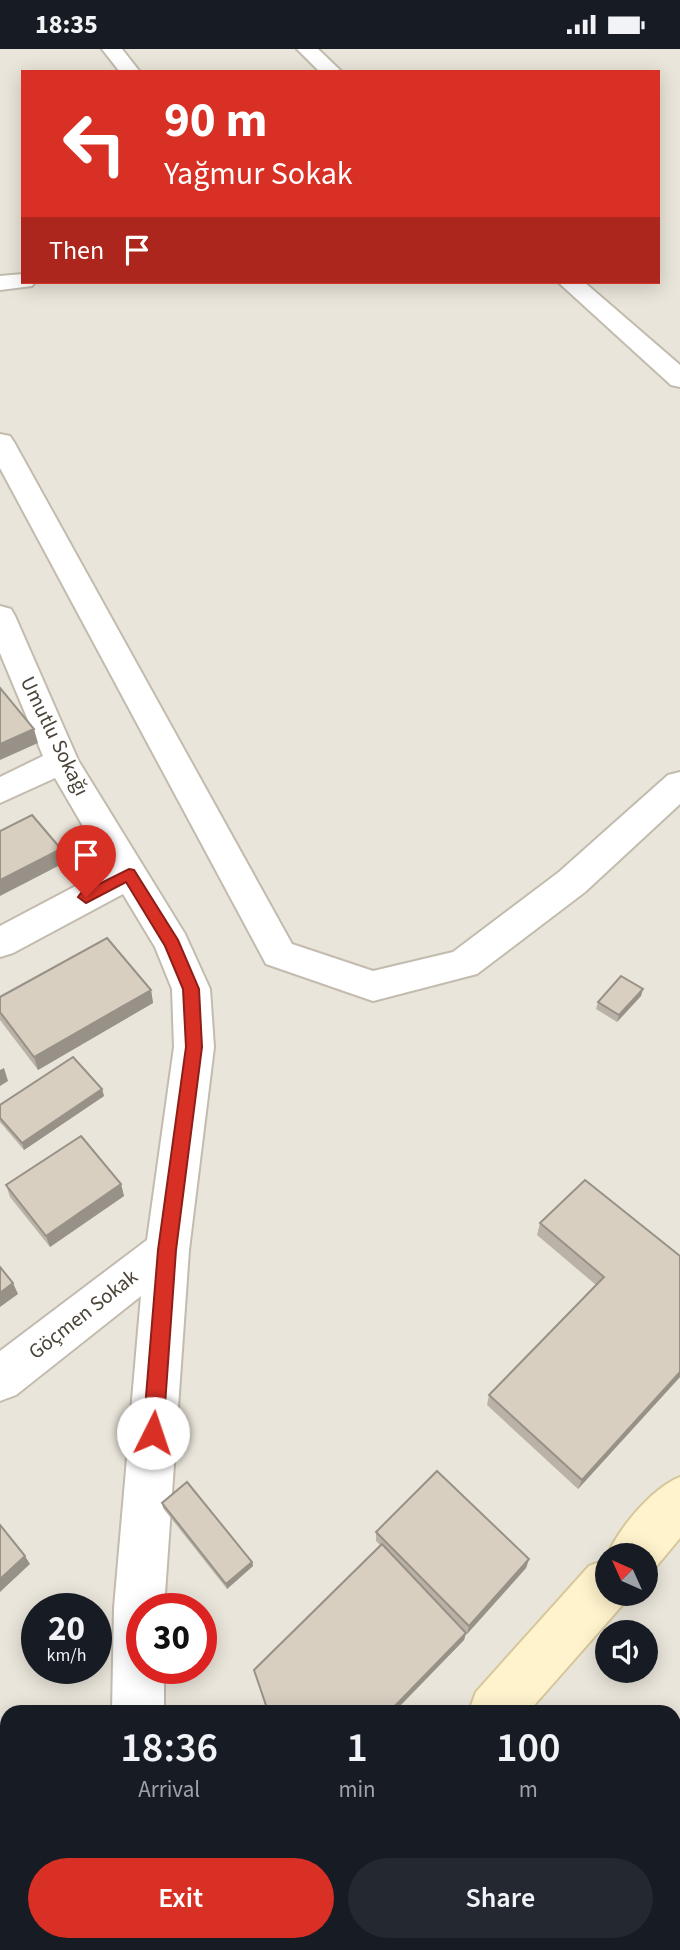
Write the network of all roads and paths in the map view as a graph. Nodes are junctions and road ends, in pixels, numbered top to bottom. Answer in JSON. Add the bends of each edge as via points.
{"nodes":[{"id":1,"x":112,"y":49,"type":"edge"},
{"id":2,"x":307,"y":49,"type":"edge"},
{"id":3,"x":128,"y":70,"type":"edge"},
{"id":4,"x":330,"y":70,"type":"edge"},
{"id":5,"x":21,"y":281,"type":"edge"},
{"id":6,"x":0,"y":283,"type":"edge"},
{"id":7,"x":572,"y":284,"type":"edge"},
{"id":8,"x":680,"y":379,"type":"edge"},
{"id":9,"x":0,"y":442,"type":"edge"},
{"id":10,"x":0,"y":616,"type":"edge"},
{"id":11,"x":62,"y":761,"type":"junction"},
{"id":12,"x":680,"y":784,"type":"edge"},
{"id":13,"x":0,"y":791,"type":"edge"},
{"id":14,"x":129,"y":874,"type":"junction"},
{"id":15,"x":0,"y":943,"type":"edge"},
{"id":16,"x":167,"y":1250,"type":"junction"},
{"id":17,"x":0,"y":1379,"type":"edge"},
{"id":18,"x":680,"y":1501,"type":"edge"},
{"id":19,"x":643,"y":1543,"type":"edge"},
{"id":20,"x":595,"y":1598,"type":"edge"},
{"id":21,"x":138,"y":1705,"type":"edge"},
{"id":22,"x":500,"y":1705,"type":"edge"}],
"edges":[{"from":1,"to":3,"type":"street"},
{"from":2,"to":4,"type":"street"},
{"from":5,"to":6,"type":"street"},
{"from":7,"to":8,"type":"street"},
{"from":9,"to":12,"type":"street","via":[[279,954],[373,986],[464,964],[572,882]]},
{"from":10,"to":11,"type":"street","name":"Umutlu Sokağı"},
{"from":11,"to":13,"type":"street"},
{"from":11,"to":14,"type":"street","name":"Umutlu Sokağı"},
{"from":14,"to":15,"type":"street"},
{"from":14,"to":16,"type":"street","name":"Umutlu Sokağı","via":[[172,944],[191,989],[194,1047]]},
{"from":16,"to":17,"type":"street","name":"Göçmen Sokak"},
{"from":16,"to":21,"type":"street","name":"Umutlu Sokağı","via":[[139,1608]]},
{"from":18,"to":19,"type":"main road"},
{"from":20,"to":22,"type":"main road"}]}
